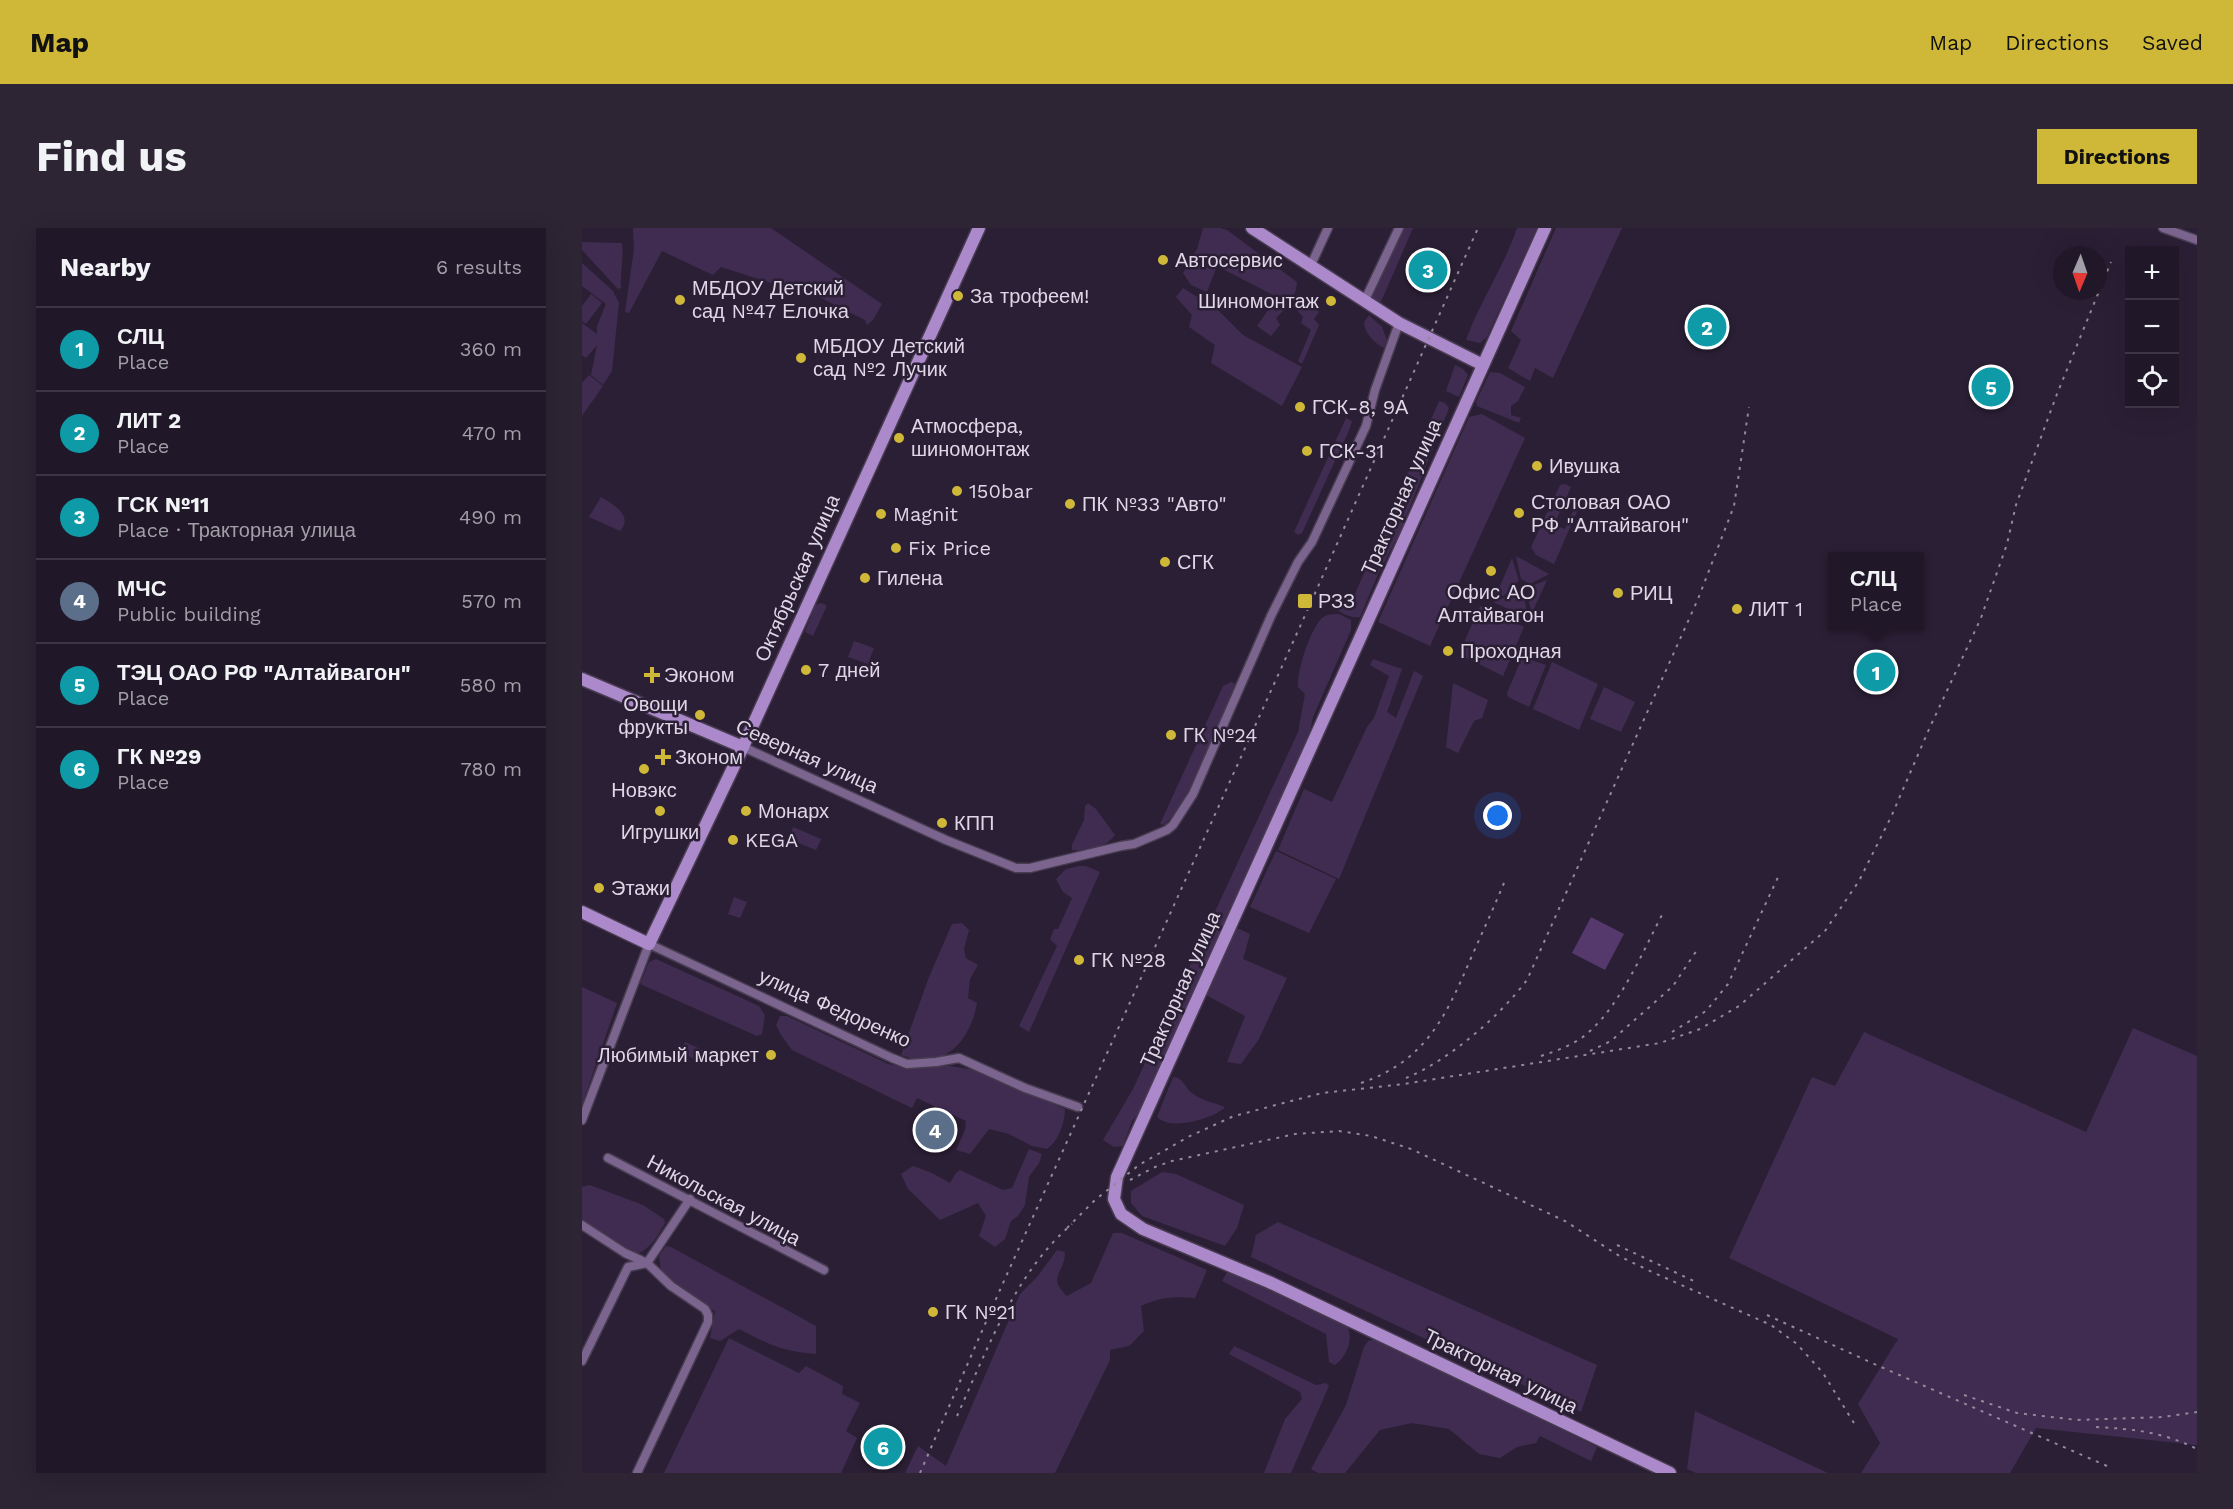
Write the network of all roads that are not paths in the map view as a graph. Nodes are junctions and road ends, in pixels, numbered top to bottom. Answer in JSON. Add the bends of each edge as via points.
{"nodes":[{"id":1,"x":979,"y":228,"type":"edge"},
{"id":2,"x":1328,"y":228,"type":"edge"},
{"id":3,"x":1399,"y":228,"type":"edge"},
{"id":4,"x":1545,"y":228,"type":"edge"},
{"id":5,"x":2163,"y":228,"type":"edge"},
{"id":6,"x":1255,"y":229,"type":"edge"},
{"id":7,"x":2197,"y":240,"type":"edge"},
{"id":8,"x":1310,"y":267,"type":"junction"},
{"id":9,"x":1364,"y":302,"type":"junction"},
{"id":10,"x":1399,"y":323,"type":"junction"},
{"id":11,"x":1483,"y":365,"type":"junction"},
{"id":12,"x":582,"y":680,"type":"edge"},
{"id":13,"x":743,"y":747,"type":"junction"},
{"id":14,"x":582,"y":912,"type":"edge"},
{"id":15,"x":649,"y":944,"type":"junction"},
{"id":16,"x":1078,"y":1107,"type":"dead end"},
{"id":17,"x":582,"y":1120,"type":"edge"},
{"id":18,"x":608,"y":1158,"type":"dead end"},
{"id":19,"x":690,"y":1199,"type":"junction"},
{"id":20,"x":582,"y":1225,"type":"edge"},
{"id":21,"x":647,"y":1263,"type":"junction"},
{"id":22,"x":824,"y":1270,"type":"dead end"},
{"id":23,"x":582,"y":1360,"type":"edge"},
{"id":24,"x":638,"y":1473,"type":"edge"},
{"id":25,"x":1670,"y":1473,"type":"edge"}],
"edges":[{"from":1,"to":13,"type":"main road","name":"Октябрьская улица"},
{"from":2,"to":8,"type":"street"},
{"from":3,"to":9,"type":"street"},
{"from":4,"to":11,"type":"main road","name":"Тракторная улица"},
{"from":5,"to":7,"type":"street"},
{"from":6,"to":8,"type":"main road"},
{"from":8,"to":9,"type":"main road"},
{"from":9,"to":10,"type":"main road"},
{"from":10,"to":11,"type":"main road"},
{"from":10,"to":13,"type":"street","name":"Северная улица","via":[[1366,426],[1312,542],[1271,616],[1202,776],[1167,830],[1134,844],[1016,868],[940,838]]},
{"from":11,"to":25,"type":"main road","name":"Тракторная улица","via":[[1117,1177],[1113,1199],[1120,1214],[1143,1228],[1269,1282]]},
{"from":12,"to":13,"type":"main road","name":"Северная улица"},
{"from":13,"to":15,"type":"main road","name":"Октябрьская улица"},
{"from":14,"to":15,"type":"main road","name":"улица Федоренко"},
{"from":15,"to":16,"type":"street","name":"улица Федоренко","via":[[892,1058],[908,1064],[959,1058]]},
{"from":15,"to":17,"type":"street"},
{"from":18,"to":19,"type":"street","name":"Никольская улица"},
{"from":19,"to":21,"type":"street"},
{"from":19,"to":22,"type":"street","name":"Никольская улица"},
{"from":20,"to":21,"type":"street"},
{"from":21,"to":23,"type":"street","via":[[628,1267]]},
{"from":21,"to":24,"type":"street","via":[[671,1287],[705,1310],[708,1322]]}]}
